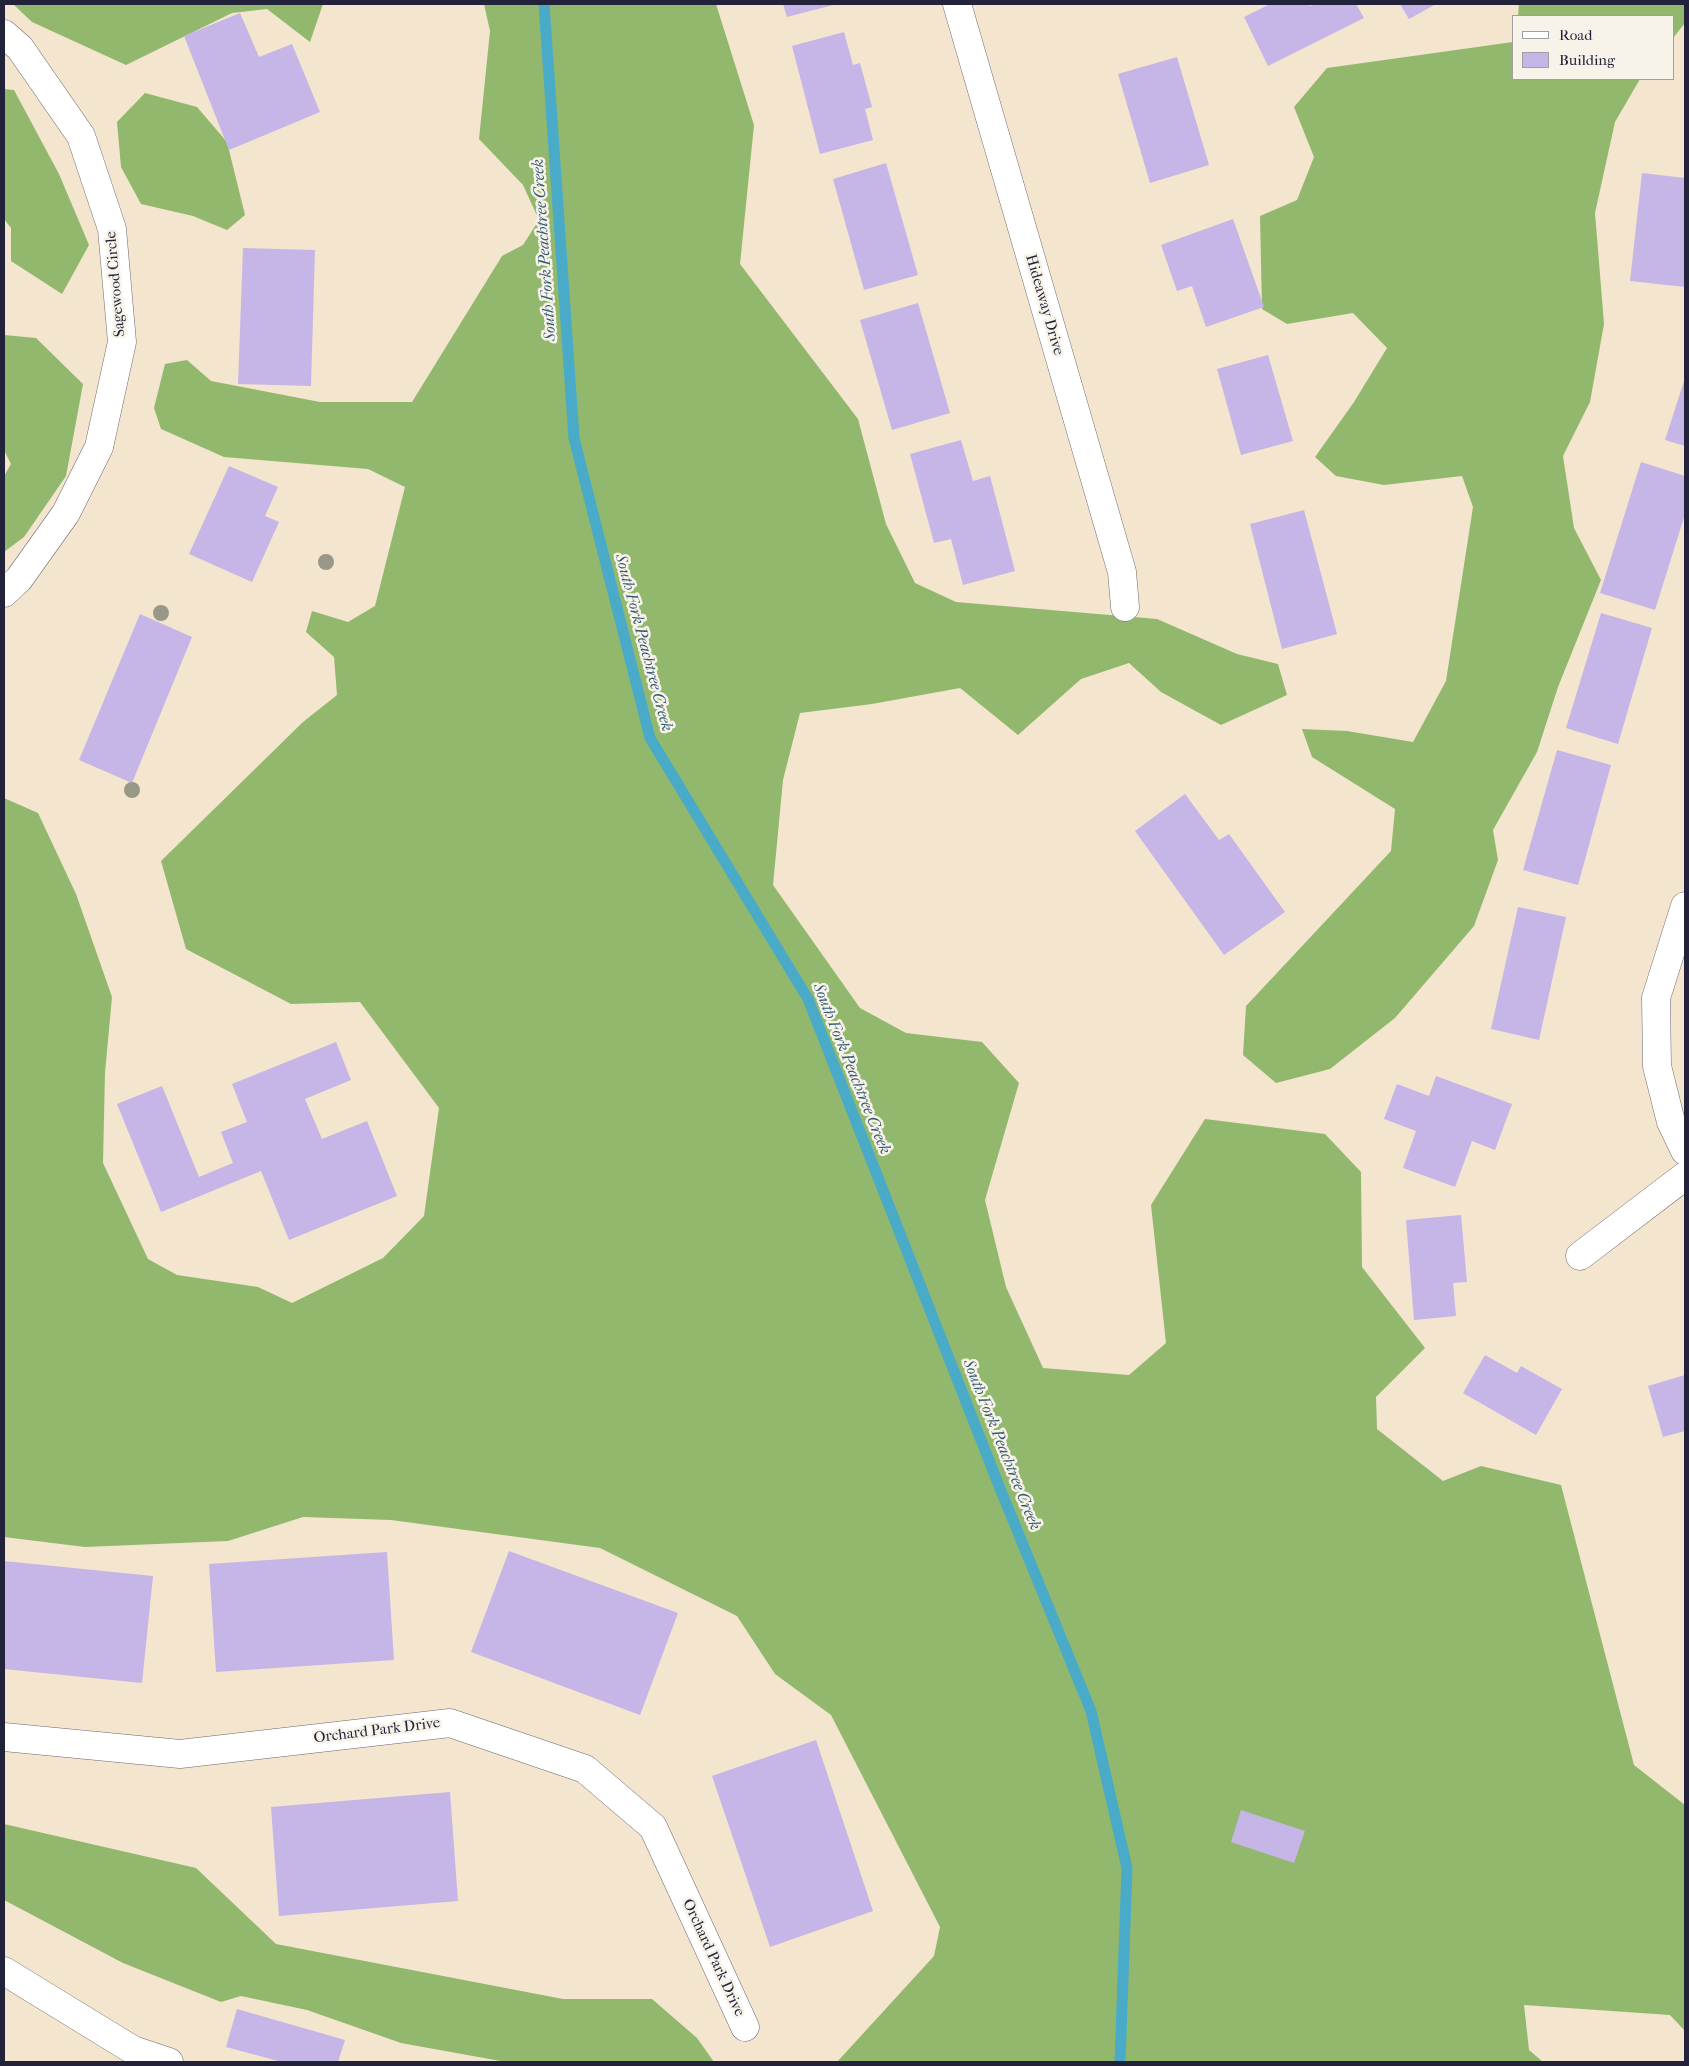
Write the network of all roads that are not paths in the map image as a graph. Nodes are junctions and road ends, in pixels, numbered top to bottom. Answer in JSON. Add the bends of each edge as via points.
{"nodes":[{"id":1,"x":957,"y":4,"type":"edge"},
{"id":2,"x":4,"y":34,"type":"edge"},
{"id":3,"x":4,"y":593,"type":"edge"},
{"id":4,"x":1125,"y":607,"type":"dead end"},
{"id":5,"x":1685,"y":906,"type":"edge"},
{"id":6,"x":1685,"y":1151,"type":"edge"},
{"id":7,"x":1685,"y":1176,"type":"edge"},
{"id":8,"x":1580,"y":1256,"type":"dead end"},
{"id":9,"x":4,"y":1737,"type":"edge"},
{"id":10,"x":4,"y":1971,"type":"edge"},
{"id":11,"x":745,"y":2027,"type":"dead end"},
{"id":12,"x":169,"y":2062,"type":"edge"}],
"edges":[{"from":1,"to":4,"type":"street","name":"Hideaway Drive","via":[[1122,572]]},
{"from":2,"to":3,"type":"street","name":"Sagewood Circle","via":[[20,48],[80,136],[112,229],[122,342],[99,447],[66,513],[19,579]]},
{"from":5,"to":6,"type":"street","via":[[1656,998],[1656,1066],[1671,1122]]},
{"from":7,"to":8,"type":"street"},
{"from":9,"to":11,"type":"street","name":"Orchard Park Drive","via":[[180,1754],[450,1723],[585,1769],[653,1827]]},
{"from":10,"to":12,"type":"street","via":[[133,2050]]}]}
